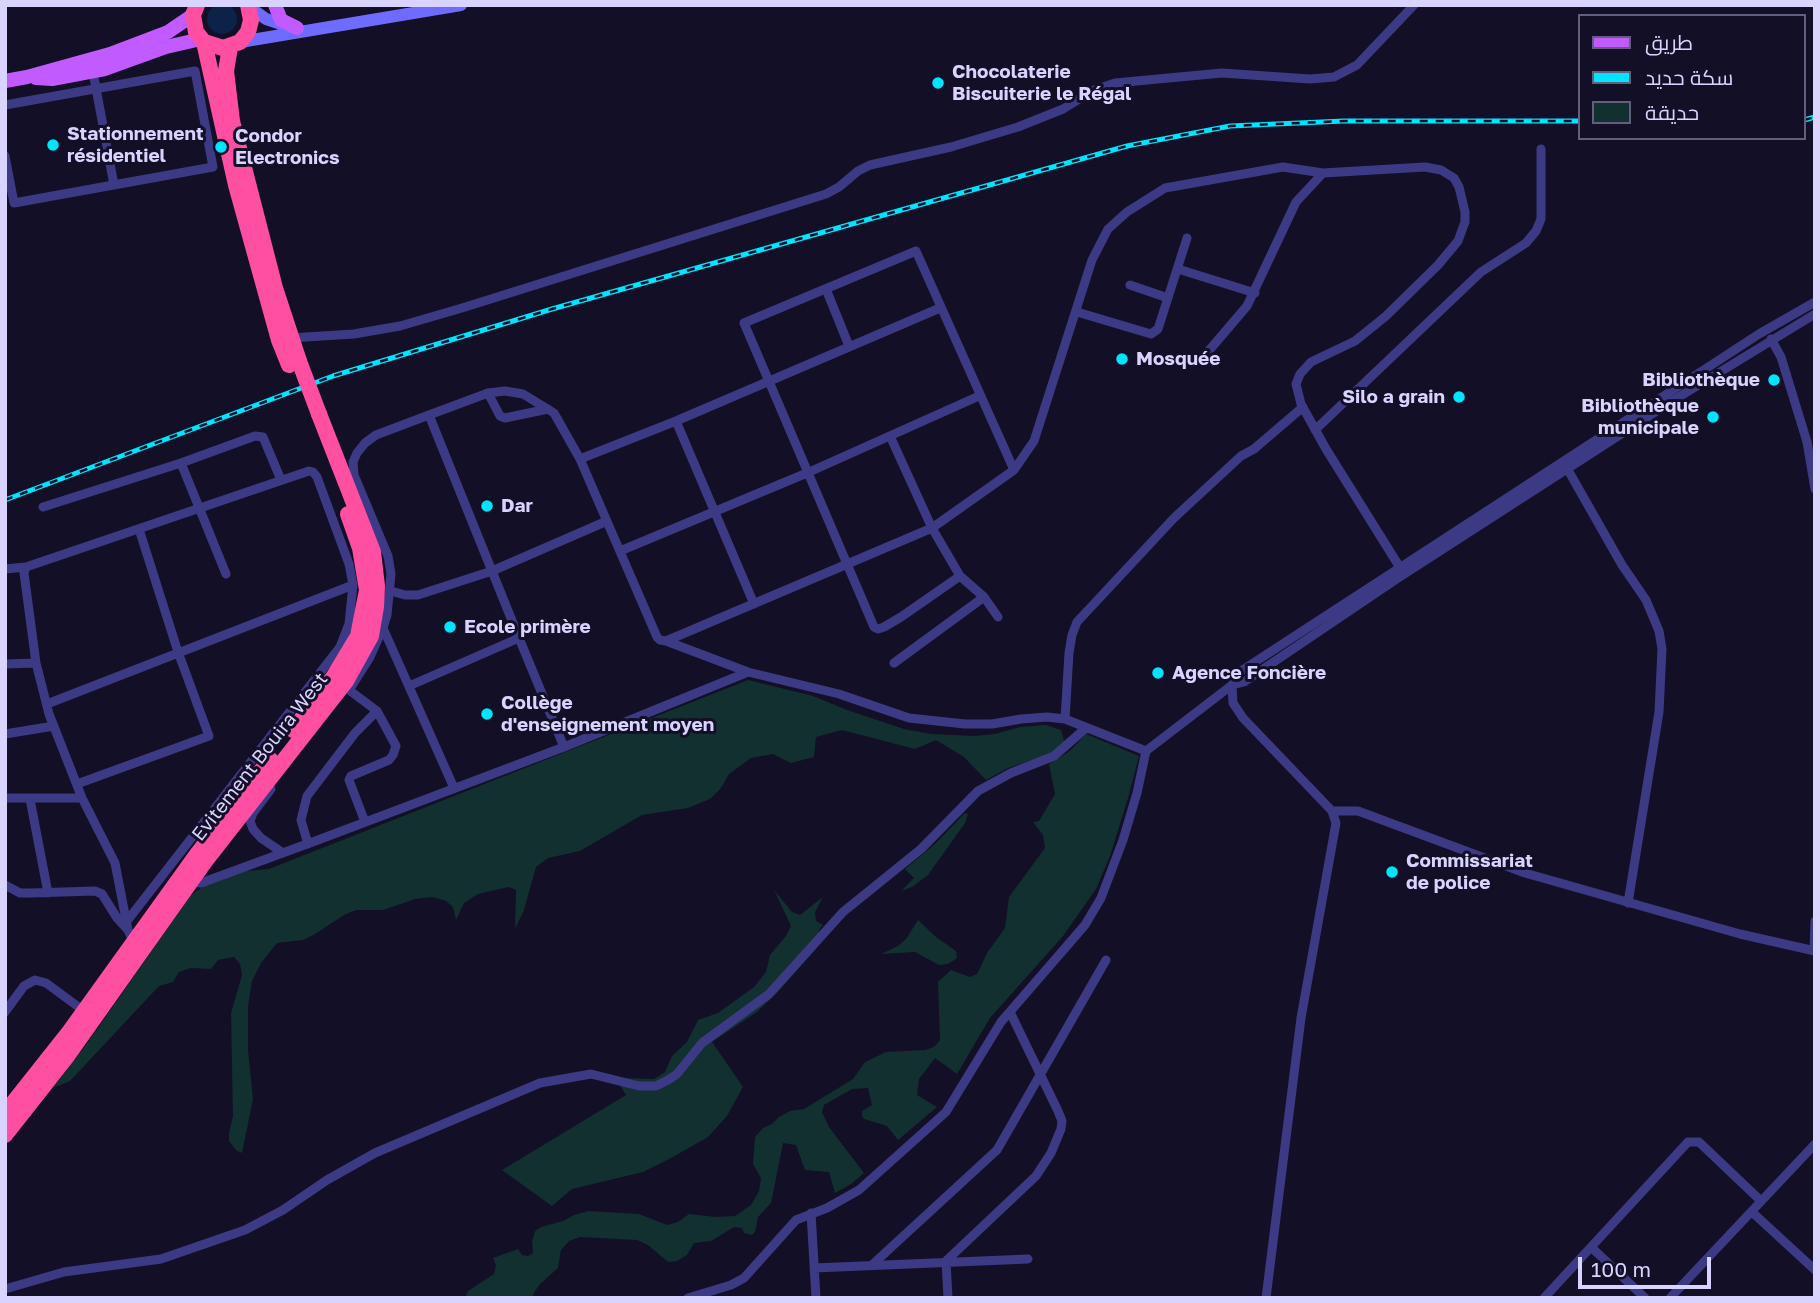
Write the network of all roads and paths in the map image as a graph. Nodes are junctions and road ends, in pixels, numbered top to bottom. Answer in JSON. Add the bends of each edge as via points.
{"nodes":[{"id":1,"x":275,"y":5,"type":"edge"},
{"id":2,"x":461,"y":5,"type":"edge"},
{"id":3,"x":1414,"y":5,"type":"edge"},
{"id":4,"x":252,"y":9,"type":"edge"},
{"id":5,"x":195,"y":10,"type":"edge"},
{"id":6,"x":297,"y":28,"type":"junction"},
{"id":7,"x":318,"y":29,"type":"junction"},
{"id":8,"x":203,"y":40,"type":"junction"},
{"id":9,"x":235,"y":44,"type":"junction"},
{"id":10,"x":200,"y":69,"type":"junction"},
{"id":11,"x":93,"y":72,"type":"junction"},
{"id":12,"x":27,"y":78,"type":"junction"},
{"id":13,"x":5,"y":81,"type":"edge"},
{"id":14,"x":96,"y":89,"type":"junction"},
{"id":15,"x":5,"y":105,"type":"edge"},
{"id":16,"x":1541,"y":149,"type":"dead end"},
{"id":17,"x":5,"y":156,"type":"edge"},
{"id":18,"x":1323,"y":173,"type":"junction"},
{"id":19,"x":114,"y":185,"type":"junction"},
{"id":20,"x":1188,"y":238,"type":"dead end"},
{"id":21,"x":1178,"y":269,"type":"junction"},
{"id":22,"x":1130,"y":285,"type":"dead end"},
{"id":23,"x":826,"y":289,"type":"junction"},
{"id":24,"x":1255,"y":293,"type":"junction"},
{"id":25,"x":1168,"y":298,"type":"junction"},
{"id":26,"x":1815,"y":302,"type":"edge"},
{"id":27,"x":940,"y":307,"type":"junction"},
{"id":28,"x":1077,"y":312,"type":"junction"},
{"id":29,"x":1815,"y":314,"type":"edge"},
{"id":30,"x":285,"y":339,"type":"junction"},
{"id":31,"x":1771,"y":339,"type":"junction"},
{"id":32,"x":849,"y":346,"type":"junction"},
{"id":33,"x":1206,"y":354,"type":"dead end"},
{"id":34,"x":768,"y":381,"type":"junction"},
{"id":35,"x":488,"y":393,"type":"junction"},
{"id":36,"x":979,"y":396,"type":"junction"},
{"id":37,"x":1303,"y":407,"type":"junction"},
{"id":38,"x":548,"y":409,"type":"junction"},
{"id":39,"x":429,"y":415,"type":"junction"},
{"id":40,"x":314,"y":416,"type":"junction"},
{"id":41,"x":676,"y":421,"type":"junction"},
{"id":42,"x":1315,"y":430,"type":"junction"},
{"id":43,"x":890,"y":436,"type":"junction"},
{"id":44,"x":580,"y":459,"type":"junction"},
{"id":45,"x":181,"y":463,"type":"junction"},
{"id":46,"x":346,"y":464,"type":"junction"},
{"id":47,"x":1014,"y":470,"type":"junction"},
{"id":48,"x":1568,"y":470,"type":"junction"},
{"id":49,"x":807,"y":473,"type":"junction"},
{"id":50,"x":281,"y":480,"type":"junction"},
{"id":51,"x":1815,"y":489,"type":"edge"},
{"id":52,"x":43,"y":507,"type":"dead end"},
{"id":53,"x":198,"y":509,"type":"junction"},
{"id":54,"x":714,"y":512,"type":"junction"},
{"id":55,"x":607,"y":521,"type":"junction"},
{"id":56,"x":932,"y":528,"type":"junction"},
{"id":57,"x":139,"y":529,"type":"junction"},
{"id":58,"x":620,"y":551,"type":"junction"},
{"id":59,"x":848,"y":565,"type":"junction"},
{"id":60,"x":1399,"y":566,"type":"junction"},
{"id":61,"x":26,"y":568,"type":"junction"},
{"id":62,"x":5,"y":569,"type":"edge"},
{"id":63,"x":492,"y":571,"type":"junction"},
{"id":64,"x":226,"y":574,"type":"dead end"},
{"id":65,"x":960,"y":576,"type":"junction"},
{"id":66,"x":353,"y":584,"type":"junction"},
{"id":67,"x":390,"y":591,"type":"junction"},
{"id":68,"x":984,"y":597,"type":"junction"},
{"id":69,"x":754,"y":604,"type":"junction"},
{"id":70,"x":998,"y":617,"type":"dead end"},
{"id":71,"x":383,"y":628,"type":"junction"},
{"id":72,"x":519,"y":638,"type":"junction"},
{"id":73,"x":666,"y":641,"type":"junction"},
{"id":74,"x":178,"y":652,"type":"junction"},
{"id":75,"x":36,"y":663,"type":"junction"},
{"id":76,"x":894,"y":663,"type":"dead end"},
{"id":77,"x":5,"y":664,"type":"edge"},
{"id":78,"x":748,"y":672,"type":"junction"},
{"id":79,"x":1232,"y":685,"type":"junction"},
{"id":80,"x":409,"y":686,"type":"junction"},
{"id":81,"x":348,"y":690,"type":"junction"},
{"id":82,"x":47,"y":704,"type":"junction"},
{"id":83,"x":377,"y":711,"type":"junction"},
{"id":84,"x":1065,"y":719,"type":"junction"},
{"id":85,"x":54,"y":726,"type":"junction"},
{"id":86,"x":1086,"y":728,"type":"junction"},
{"id":87,"x":5,"y":734,"type":"edge"},
{"id":88,"x":564,"y":747,"type":"junction"},
{"id":89,"x":1146,"y":751,"type":"junction"},
{"id":90,"x":77,"y":784,"type":"junction"},
{"id":91,"x":454,"y":788,"type":"junction"},
{"id":92,"x":82,"y":797,"type":"junction"},
{"id":93,"x":5,"y":798,"type":"edge"},
{"id":94,"x":30,"y":799,"type":"junction"},
{"id":95,"x":1332,"y":811,"type":"junction"},
{"id":96,"x":365,"y":822,"type":"junction"},
{"id":97,"x":308,"y":844,"type":"junction"},
{"id":98,"x":283,"y":853,"type":"junction"},
{"id":99,"x":202,"y":856,"type":"junction"},
{"id":100,"x":216,"y":877,"type":"junction"},
{"id":101,"x":186,"y":879,"type":"junction"},
{"id":102,"x":5,"y":885,"type":"edge"},
{"id":103,"x":48,"y":893,"type":"junction"},
{"id":104,"x":1628,"y":903,"type":"junction"},
{"id":105,"x":1815,"y":921,"type":"edge"},
{"id":106,"x":133,"y":936,"type":"junction"},
{"id":107,"x":1814,"y":951,"type":"edge"},
{"id":108,"x":1106,"y":960,"type":"dead end"},
{"id":109,"x":83,"y":1011,"type":"junction"},
{"id":110,"x":5,"y":1012,"type":"edge"},
{"id":111,"x":1010,"y":1012,"type":"junction"},
{"id":112,"x":1040,"y":1075,"type":"junction"},
{"id":113,"x":7,"y":1108,"type":"edge"},
{"id":114,"x":5,"y":1135,"type":"edge"},
{"id":115,"x":1815,"y":1144,"type":"edge"},
{"id":116,"x":1761,"y":1201,"type":"junction"},
{"id":117,"x":1752,"y":1212,"type":"junction"},
{"id":118,"x":811,"y":1213,"type":"junction"},
{"id":119,"x":1591,"y":1247,"type":"junction"},
{"id":120,"x":1028,"y":1259,"type":"dead end"},
{"id":121,"x":946,"y":1261,"type":"junction"},
{"id":122,"x":873,"y":1264,"type":"junction"},
{"id":123,"x":814,"y":1268,"type":"junction"},
{"id":124,"x":1815,"y":1270,"type":"edge"},
{"id":125,"x":5,"y":1289,"type":"edge"},
{"id":126,"x":699,"y":1296,"type":"edge"},
{"id":127,"x":688,"y":1298,"type":"edge"},
{"id":128,"x":816,"y":1298,"type":"edge"},
{"id":129,"x":948,"y":1298,"type":"edge"},
{"id":130,"x":1266,"y":1298,"type":"edge"},
{"id":131,"x":1544,"y":1298,"type":"edge"},
{"id":132,"x":1645,"y":1298,"type":"edge"},
{"id":133,"x":1670,"y":1298,"type":"edge"}],
"edges":[{"from":1,"to":6,"type":"main road","via":[[281,20]]},
{"from":2,"to":7,"type":"main road"},
{"from":3,"to":30,"type":"street","via":[[1357,65],[1334,77],[1222,73],[1103,86],[1018,127],[870,165],[826,194],[462,307],[400,326]]},
{"from":4,"to":6,"type":"main road","via":[[266,19]]},
{"from":4,"to":9,"type":"highway","via":[[248,32]]},
{"from":5,"to":8,"type":"highway","via":[[194,24]]},
{"from":5,"to":12,"type":"main road","via":[[181,25],[139,44]]},
{"from":6,"to":7,"type":"main road"},
{"from":7,"to":9,"type":"main road"},
{"from":8,"to":9,"type":"highway","via":[[217,47]]},
{"from":8,"to":10,"type":"highway"},
{"from":8,"to":11,"type":"main road","via":[[166,47]]},
{"from":9,"to":30,"type":"highway","via":[[226,71],[232,121]]},
{"from":10,"to":14,"type":"street"},
{"from":10,"to":19,"type":"street","via":[[213,167]]},
{"from":10,"to":30,"type":"highway"},
{"from":11,"to":12,"type":"main road"},
{"from":11,"to":14,"type":"street"},
{"from":12,"to":13,"type":"main road"},
{"from":14,"to":15,"type":"street"},
{"from":14,"to":19,"type":"street"},
{"from":16,"to":42,"type":"street","via":[[1541,219],[1536,231],[1526,243],[1481,272]]},
{"from":17,"to":19,"type":"street","via":[[14,203]]},
{"from":18,"to":24,"type":"street","via":[[1296,202]]},
{"from":18,"to":28,"type":"street","via":[[1283,167],[1159,191],[1108,229]]},
{"from":18,"to":37,"type":"street","via":[[1441,170],[1459,187],[1465,222],[1458,241],[1438,265],[1386,316],[1355,341],[1304,369],[1296,384]]},
{"from":20,"to":21,"type":"street"},
{"from":21,"to":24,"type":"street"},
{"from":21,"to":25,"type":"street"},
{"from":22,"to":25,"type":"street"},
{"from":23,"to":27,"type":"street","via":[[916,251]]},
{"from":23,"to":32,"type":"street"},
{"from":23,"to":34,"type":"street","via":[[744,323]]},
{"from":24,"to":33,"type":"street"},
{"from":25,"to":28,"type":"street","via":[[1158,329],[1151,334]]},
{"from":26,"to":60,"type":"street"},
{"from":27,"to":32,"type":"street"},
{"from":27,"to":36,"type":"street"},
{"from":28,"to":47,"type":"street","via":[[1034,441]]},
{"from":29,"to":31,"type":"street"},
{"from":30,"to":40,"type":"highway","name":"Evitement Bouira West","bridge":true},
{"from":31,"to":48,"type":"street"},
{"from":31,"to":51,"type":"street","via":[[1807,442]]},
{"from":32,"to":34,"type":"street"},
{"from":34,"to":41,"type":"street"},
{"from":34,"to":49,"type":"street"},
{"from":35,"to":38,"type":"street","via":[[523,394]]},
{"from":35,"to":38,"type":"street","via":[[505,418]]},
{"from":35,"to":39,"type":"street"},
{"from":36,"to":43,"type":"street"},
{"from":36,"to":47,"type":"street"},
{"from":37,"to":42,"type":"street"},
{"from":37,"to":84,"type":"street","via":[[1174,518],[1077,622],[1069,653]]},
{"from":38,"to":44,"type":"street","via":[[562,424]]},
{"from":39,"to":46,"type":"street","via":[[376,435]]},
{"from":39,"to":63,"type":"street"},
{"from":40,"to":46,"type":"highway","name":"Evitement Bouira West"},
{"from":40,"to":99,"type":"highway","name":"Evitement Bouira West","via":[[365,570],[367,590],[358,636],[334,677]]},
{"from":41,"to":44,"type":"street"},
{"from":41,"to":54,"type":"street"},
{"from":42,"to":60,"type":"street"},
{"from":43,"to":49,"type":"street"},
{"from":43,"to":56,"type":"street"},
{"from":44,"to":55,"type":"street"},
{"from":45,"to":50,"type":"street","via":[[263,436]]},
{"from":45,"to":52,"type":"street"},
{"from":45,"to":53,"type":"street"},
{"from":46,"to":67,"type":"street","via":[[388,556]]},
{"from":46,"to":99,"type":"highway","name":"Evitement Bouira West","via":[[376,566],[376,607],[370,636],[346,681]]},
{"from":47,"to":56,"type":"street"},
{"from":48,"to":79,"type":"street","via":[[1244,682]]},
{"from":48,"to":104,"type":"street","via":[[1646,600],[1662,649],[1658,712]]},
{"from":49,"to":54,"type":"street"},
{"from":49,"to":59,"type":"street"},
{"from":50,"to":53,"type":"street"},
{"from":50,"to":66,"type":"street","via":[[309,471],[317,477]]},
{"from":53,"to":57,"type":"street"},
{"from":53,"to":64,"type":"street"},
{"from":54,"to":58,"type":"street"},
{"from":54,"to":69,"type":"street"},
{"from":55,"to":58,"type":"street"},
{"from":55,"to":63,"type":"street"},
{"from":56,"to":59,"type":"street"},
{"from":56,"to":65,"type":"street"},
{"from":57,"to":61,"type":"street"},
{"from":57,"to":74,"type":"street"},
{"from":58,"to":73,"type":"street","via":[[657,637]]},
{"from":59,"to":65,"type":"street","via":[[878,629]]},
{"from":59,"to":69,"type":"street"},
{"from":60,"to":79,"type":"street","via":[[1238,673]]},
{"from":61,"to":62,"type":"street"},
{"from":61,"to":75,"type":"street"},
{"from":63,"to":67,"type":"street","via":[[418,595]]},
{"from":63,"to":72,"type":"street"},
{"from":65,"to":68,"type":"street"},
{"from":66,"to":74,"type":"street"},
{"from":66,"to":106,"type":"street","via":[[349,624],[340,647]]},
{"from":67,"to":71,"type":"street"},
{"from":68,"to":70,"type":"street"},
{"from":68,"to":76,"type":"street"},
{"from":69,"to":73,"type":"street"},
{"from":71,"to":80,"type":"street"},
{"from":71,"to":81,"type":"street"},
{"from":72,"to":80,"type":"street"},
{"from":72,"to":88,"type":"street"},
{"from":73,"to":78,"type":"street"},
{"from":74,"to":82,"type":"street"},
{"from":74,"to":90,"type":"street","via":[[209,736]]},
{"from":75,"to":77,"type":"street"},
{"from":75,"to":82,"type":"street"},
{"from":78,"to":84,"type":"street","via":[[921,720],[992,724]]},
{"from":78,"to":88,"type":"street"},
{"from":79,"to":89,"type":"street"},
{"from":79,"to":95,"type":"street","via":[[1233,703],[1243,718]]},
{"from":80,"to":91,"type":"street"},
{"from":81,"to":83,"type":"street"},
{"from":81,"to":98,"type":"street","via":[[253,813],[253,829]]},
{"from":82,"to":85,"type":"street"},
{"from":83,"to":96,"type":"street","via":[[396,750],[389,760],[349,780]]},
{"from":83,"to":97,"type":"street","via":[[307,796],[301,820]]},
{"from":84,"to":86,"type":"street"},
{"from":85,"to":87,"type":"street"},
{"from":85,"to":90,"type":"street"},
{"from":86,"to":89,"type":"street"},
{"from":86,"to":125,"type":"street","via":[[1054,756],[978,792],[921,849],[843,912],[769,994],[702,1043],[668,1080],[639,1086],[591,1074],[540,1083],[375,1153],[245,1230],[161,1259],[64,1272]]},
{"from":88,"to":91,"type":"street"},
{"from":89,"to":111,"type":"street","via":[[1123,840],[1101,898],[1085,925]]},
{"from":90,"to":92,"type":"street"},
{"from":91,"to":96,"type":"street"},
{"from":92,"to":94,"type":"street"},
{"from":92,"to":106,"type":"street","via":[[115,863]]},
{"from":93,"to":94,"type":"street"},
{"from":94,"to":103,"type":"street"},
{"from":95,"to":104,"type":"street","via":[[1358,811],[1525,873]]},
{"from":95,"to":130,"type":"street","via":[[1335,836],[1301,1018]]},
{"from":96,"to":97,"type":"street"},
{"from":97,"to":98,"type":"street"},
{"from":98,"to":100,"type":"street"},
{"from":99,"to":100,"type":"street"},
{"from":99,"to":101,"type":"highway","name":"Evitement Bouira West"},
{"from":100,"to":101,"type":"street","via":[[201,883]]},
{"from":101,"to":106,"type":"highway","name":"Evitement Bouira West"},
{"from":102,"to":103,"type":"street","via":[[20,892]]},
{"from":103,"to":106,"type":"street","via":[[102,894]]},
{"from":104,"to":107,"type":"street"},
{"from":105,"to":107,"type":"street"},
{"from":106,"to":109,"type":"highway","name":"Evitement Bouira West"},
{"from":106,"to":114,"type":"highway","name":"Evitement Bouira West","via":[[68,1055]]},
{"from":108,"to":112,"type":"street"},
{"from":109,"to":110,"type":"street","via":[[35,980],[24,986]]},
{"from":109,"to":113,"type":"highway","name":"Evitement Bouira West"},
{"from":111,"to":112,"type":"street"},
{"from":111,"to":118,"type":"street","via":[[946,1112],[859,1190]]},
{"from":112,"to":121,"type":"street","via":[[1062,1121],[1051,1153],[1026,1187]]},
{"from":112,"to":122,"type":"street","via":[[997,1150]]},
{"from":115,"to":116,"type":"street"},
{"from":116,"to":117,"type":"street"},
{"from":116,"to":119,"type":"street","via":[[1699,1142],[1688,1142]]},
{"from":117,"to":124,"type":"street"},
{"from":117,"to":133,"type":"street"},
{"from":118,"to":123,"type":"street"},
{"from":118,"to":126,"type":"street","via":[[789,1227],[744,1278]]},
{"from":119,"to":131,"type":"street"},
{"from":119,"to":132,"type":"street"},
{"from":120,"to":121,"type":"street"},
{"from":121,"to":122,"type":"street"},
{"from":121,"to":129,"type":"street"},
{"from":122,"to":123,"type":"street"},
{"from":123,"to":128,"type":"street"},
{"from":126,"to":127,"type":"street"}]}
